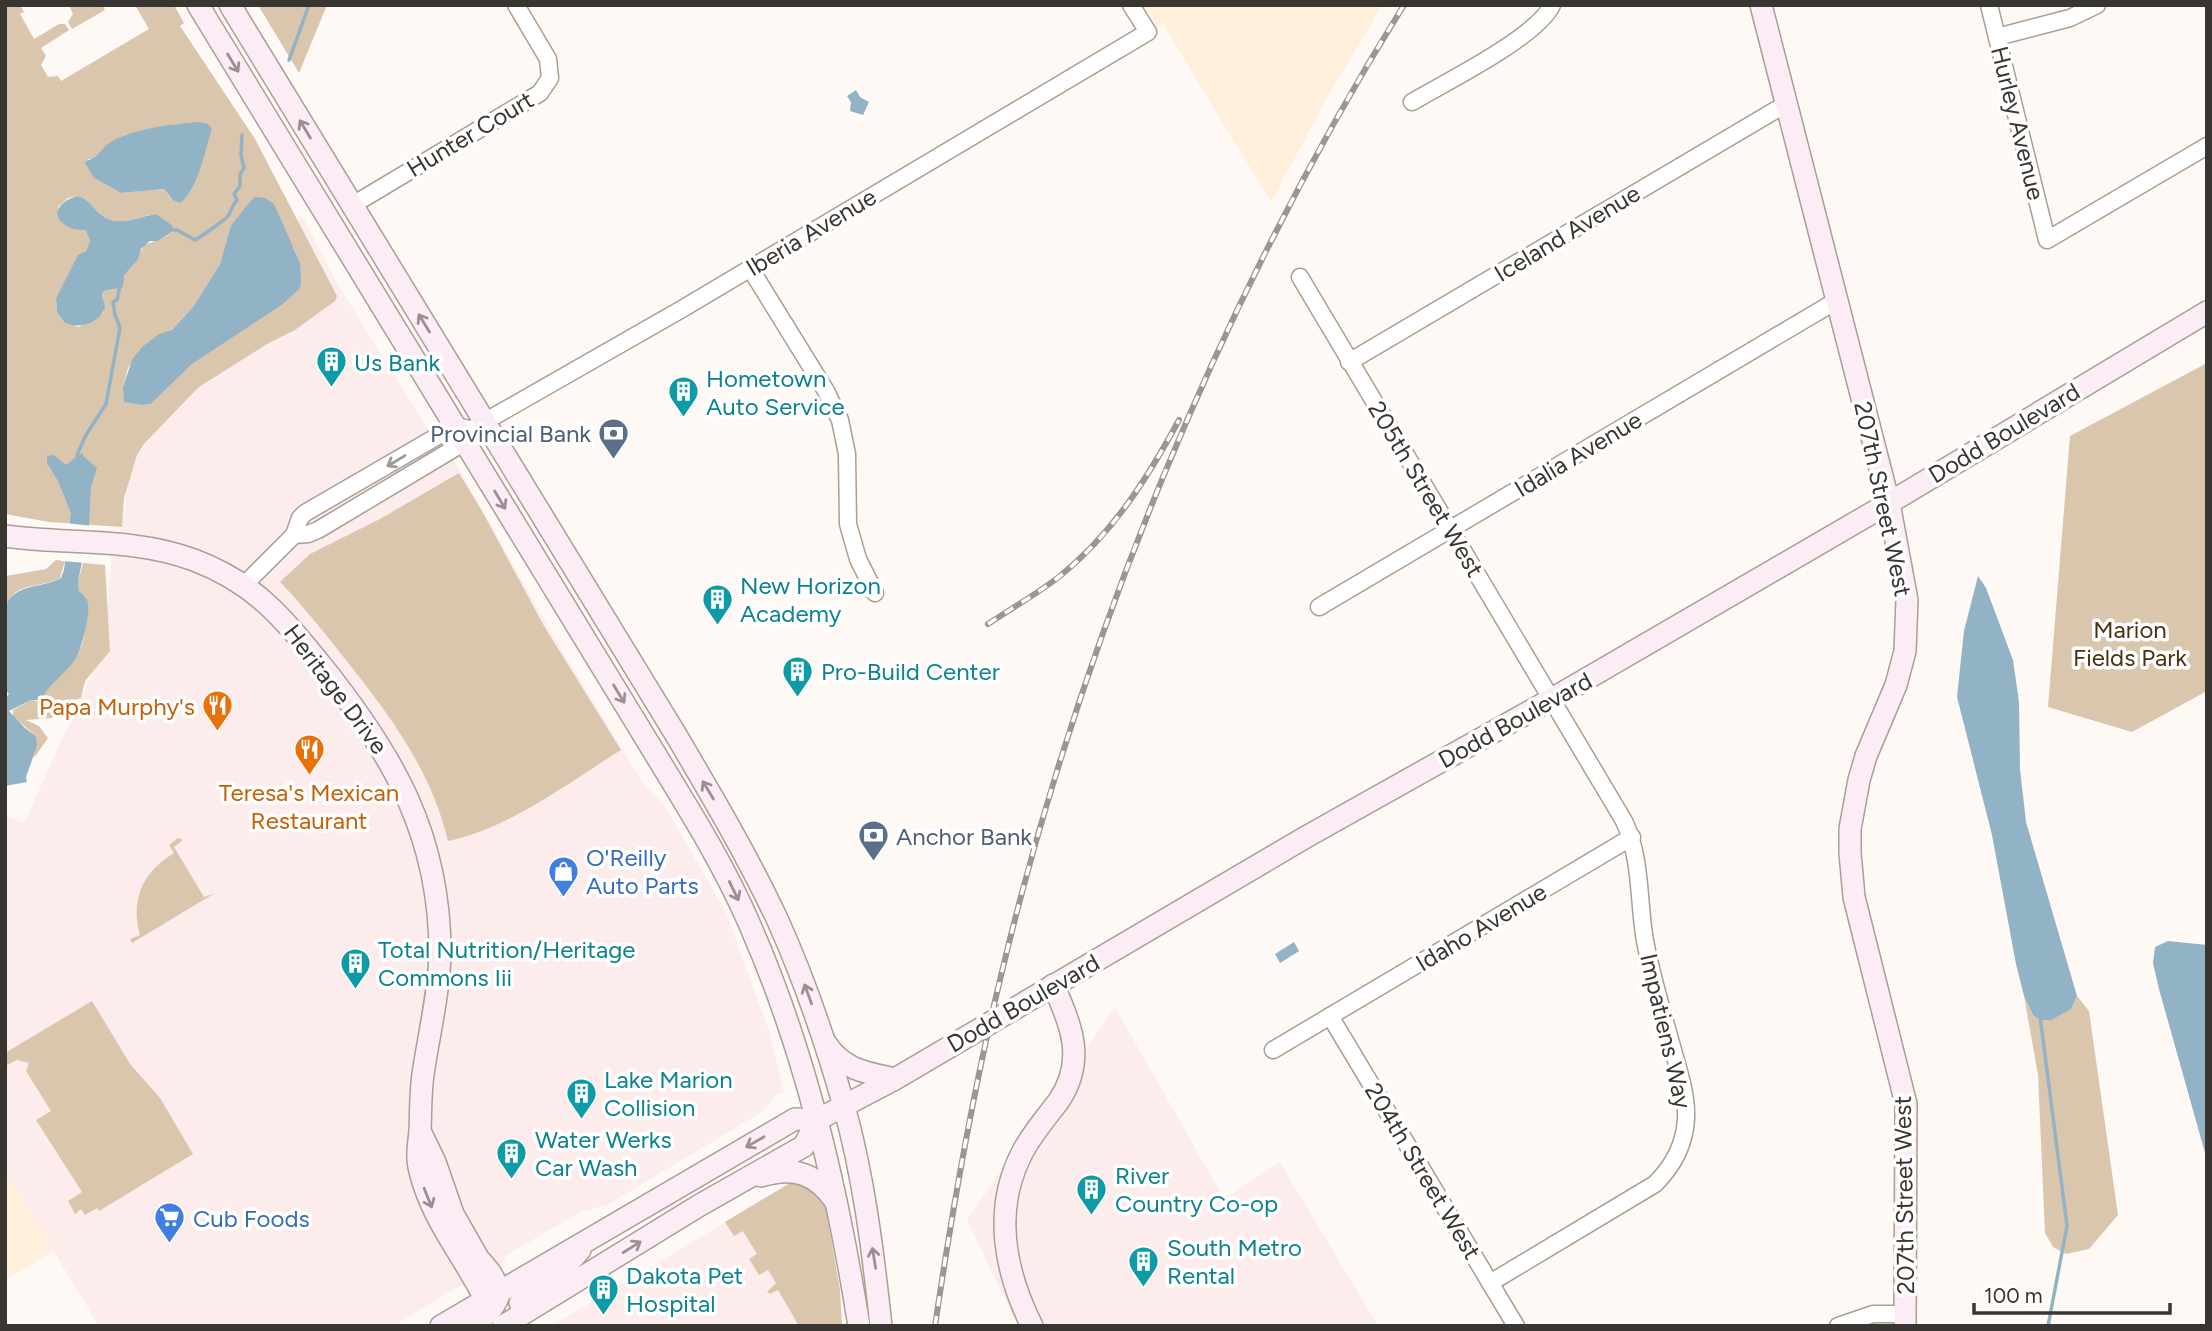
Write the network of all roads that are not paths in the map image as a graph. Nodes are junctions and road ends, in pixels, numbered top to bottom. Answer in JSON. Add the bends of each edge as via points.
{"nodes":[{"id":1,"x":198,"y":5,"type":"edge"},
{"id":2,"x":230,"y":5,"type":"edge"},
{"id":3,"x":516,"y":5,"type":"edge"},
{"id":4,"x":1131,"y":5,"type":"edge"},
{"id":5,"x":1552,"y":5,"type":"edge"},
{"id":6,"x":1761,"y":5,"type":"edge"},
{"id":7,"x":1989,"y":5,"type":"edge"},
{"id":8,"x":2097,"y":5,"type":"edge"},
{"id":9,"x":1997,"y":37,"type":"junction"},
{"id":10,"x":1412,"y":102,"type":"dead end"},
{"id":11,"x":1786,"y":104,"type":"junction"},
{"id":12,"x":2207,"y":146,"type":"edge"},
{"id":13,"x":351,"y":206,"type":"junction"},
{"id":14,"x":750,"y":268,"type":"junction"},
{"id":15,"x":1300,"y":277,"type":"dead end"},
{"id":16,"x":1836,"y":301,"type":"junction"},
{"id":17,"x":2207,"y":312,"type":"edge"},
{"id":18,"x":1349,"y":362,"type":"junction"},
{"id":19,"x":469,"y":430,"type":"junction"},
{"id":20,"x":1889,"y":503,"type":"junction"},
{"id":21,"x":1451,"y":530,"type":"junction"},
{"id":22,"x":5,"y":536,"type":"edge"},
{"id":23,"x":244,"y":585,"type":"junction"},
{"id":24,"x":875,"y":593,"type":"dead end"},
{"id":25,"x":1320,"y":607,"type":"dead end"},
{"id":26,"x":1552,"y":699,"type":"junction"},
{"id":27,"x":1632,"y":838,"type":"junction"},
{"id":28,"x":1053,"y":985,"type":"junction"},
{"id":29,"x":1330,"y":1016,"type":"junction"},
{"id":30,"x":823,"y":1039,"type":"junction"},
{"id":31,"x":1273,"y":1050,"type":"dead end"},
{"id":32,"x":895,"y":1079,"type":"junction"},
{"id":33,"x":844,"y":1105,"type":"junction"},
{"id":34,"x":817,"y":1120,"type":"junction"},
{"id":35,"x":742,"y":1181,"type":"junction"},
{"id":36,"x":838,"y":1205,"type":"junction"},
{"id":37,"x":593,"y":1235,"type":"junction"},
{"id":38,"x":1490,"y":1283,"type":"junction"},
{"id":39,"x":493,"y":1294,"type":"junction"},
{"id":40,"x":1905,"y":1320,"type":"edge"},
{"id":41,"x":517,"y":1322,"type":"edge"},
{"id":42,"x":441,"y":1326,"type":"edge"},
{"id":43,"x":472,"y":1326,"type":"edge"},
{"id":44,"x":859,"y":1326,"type":"edge"},
{"id":45,"x":881,"y":1326,"type":"edge"},
{"id":46,"x":1032,"y":1326,"type":"edge"},
{"id":47,"x":1516,"y":1326,"type":"edge"},
{"id":48,"x":1838,"y":1326,"type":"edge"}],
"edges":[{"from":1,"to":19,"type":"main road","one_way":true},
{"from":13,"to":2,"type":"main road","one_way":true},
{"from":3,"to":13,"type":"street","name":"Hunter Court","via":[[548,59],[550,78],[540,93]]},
{"from":4,"to":14,"type":"street","name":"Iberia Avenue","via":[[1148,32]]},
{"from":5,"to":10,"type":"street","via":[[1546,18],[1527,33]]},
{"from":6,"to":11,"type":"main road","name":"207th Street West"},
{"from":7,"to":9,"type":"street","name":"Hurley Avenue"},
{"from":8,"to":9,"type":"street","via":[[2070,18]]},
{"from":9,"to":12,"type":"street","name":"Hurley Avenue","via":[[2048,240]]},
{"from":11,"to":16,"type":"main road","name":"207th Street West"},
{"from":11,"to":18,"type":"street","name":"Iceland Avenue"},
{"from":19,"to":13,"type":"main road","one_way":true},
{"from":14,"to":19,"type":"street","name":"Iberia Avenue"},
{"from":14,"to":24,"type":"street","via":[[840,420],[847,454],[848,524]]},
{"from":15,"to":18,"type":"street","name":"205th Street West"},
{"from":16,"to":20,"type":"main road","name":"207th Street West"},
{"from":16,"to":21,"type":"street","name":"Idalia Avenue"},
{"from":17,"to":20,"type":"main road","name":"Dodd Boulevard"},
{"from":18,"to":21,"type":"street","name":"205th Street West"},
{"from":19,"to":23,"type":"street","name":"Iberia Avenue","via":[[318,530],[294,535]]},
{"from":30,"to":19,"type":"main road","one_way":true,"via":[[789,946],[730,827]]},
{"from":19,"to":34,"type":"main road","one_way":true,"via":[[732,886],[783,1007]]},
{"from":20,"to":26,"type":"main road","name":"Dodd Boulevard"},
{"from":20,"to":40,"type":"main road","name":"207th Street West","via":[[1905,582],[1907,634],[1896,685],[1858,780],[1850,853],[1854,897],[1906,1104]]},
{"from":21,"to":25,"type":"street","name":"Idalia Avenue"},
{"from":21,"to":26,"type":"street","name":"205th Street West"},
{"from":22,"to":23,"type":"main road","name":"Heritage Drive","via":[[155,549],[215,569]]},
{"from":23,"to":39,"type":"main road","name":"Heritage Drive","via":[[279,615],[361,716],[398,775],[419,826],[433,876],[440,936],[437,997],[421,1084],[420,1131],[453,1214],[490,1272]]},
{"from":26,"to":27,"type":"street","name":"Impatiens Way"},
{"from":26,"to":28,"type":"main road","name":"Dodd Boulevard"},
{"from":27,"to":29,"type":"street","name":"Idaho Avenue"},
{"from":27,"to":38,"type":"street","name":"Impatiens Way","via":[[1646,943],[1684,1093],[1686,1121],[1680,1149],[1665,1174],[1649,1188]]},
{"from":28,"to":32,"type":"main road","name":"Dodd Boulevard"},
{"from":28,"to":46,"type":"main road","via":[[1070,1022],[1073,1066],[1068,1084],[1021,1154],[1004,1222],[1012,1276]]},
{"from":29,"to":31,"type":"street","name":"Idaho Avenue"},
{"from":29,"to":38,"type":"street","name":"204th Street West"},
{"from":30,"to":32,"type":"main road","via":[[846,1065]]},
{"from":30,"to":33,"type":"main road"},
{"from":32,"to":33,"type":"main road","name":"Dodd Boulevard"},
{"from":33,"to":34,"type":"main road","name":"Dodd Boulevard"},
{"from":45,"to":33,"type":"main road","one_way":true,"via":[[876,1264]]},
{"from":34,"to":35,"type":"main road","name":"Dodd Boulevard","via":[[804,1146]]},
{"from":34,"to":36,"type":"main road"},
{"from":34,"to":37,"type":"main road","name":"Dodd Boulevard","one_way":true,"via":[[795,1119]]},
{"from":35,"to":36,"type":"main road","via":[[777,1172],[801,1173],[823,1187]]},
{"from":41,"to":35,"type":"main road","name":"Dodd Boulevard","one_way":true},
{"from":36,"to":44,"type":"main road"},
{"from":37,"to":39,"type":"main road","name":"Dodd Boulevard"},
{"from":37,"to":41,"type":"main road","via":[[562,1270],[521,1302]]},
{"from":38,"to":47,"type":"street","name":"204th Street West"},
{"from":39,"to":42,"type":"main road","name":"Dodd Boulevard"},
{"from":39,"to":43,"type":"main road","via":[[498,1301]]},
{"from":40,"to":48,"type":"street","via":[[1873,1314]]}]}
